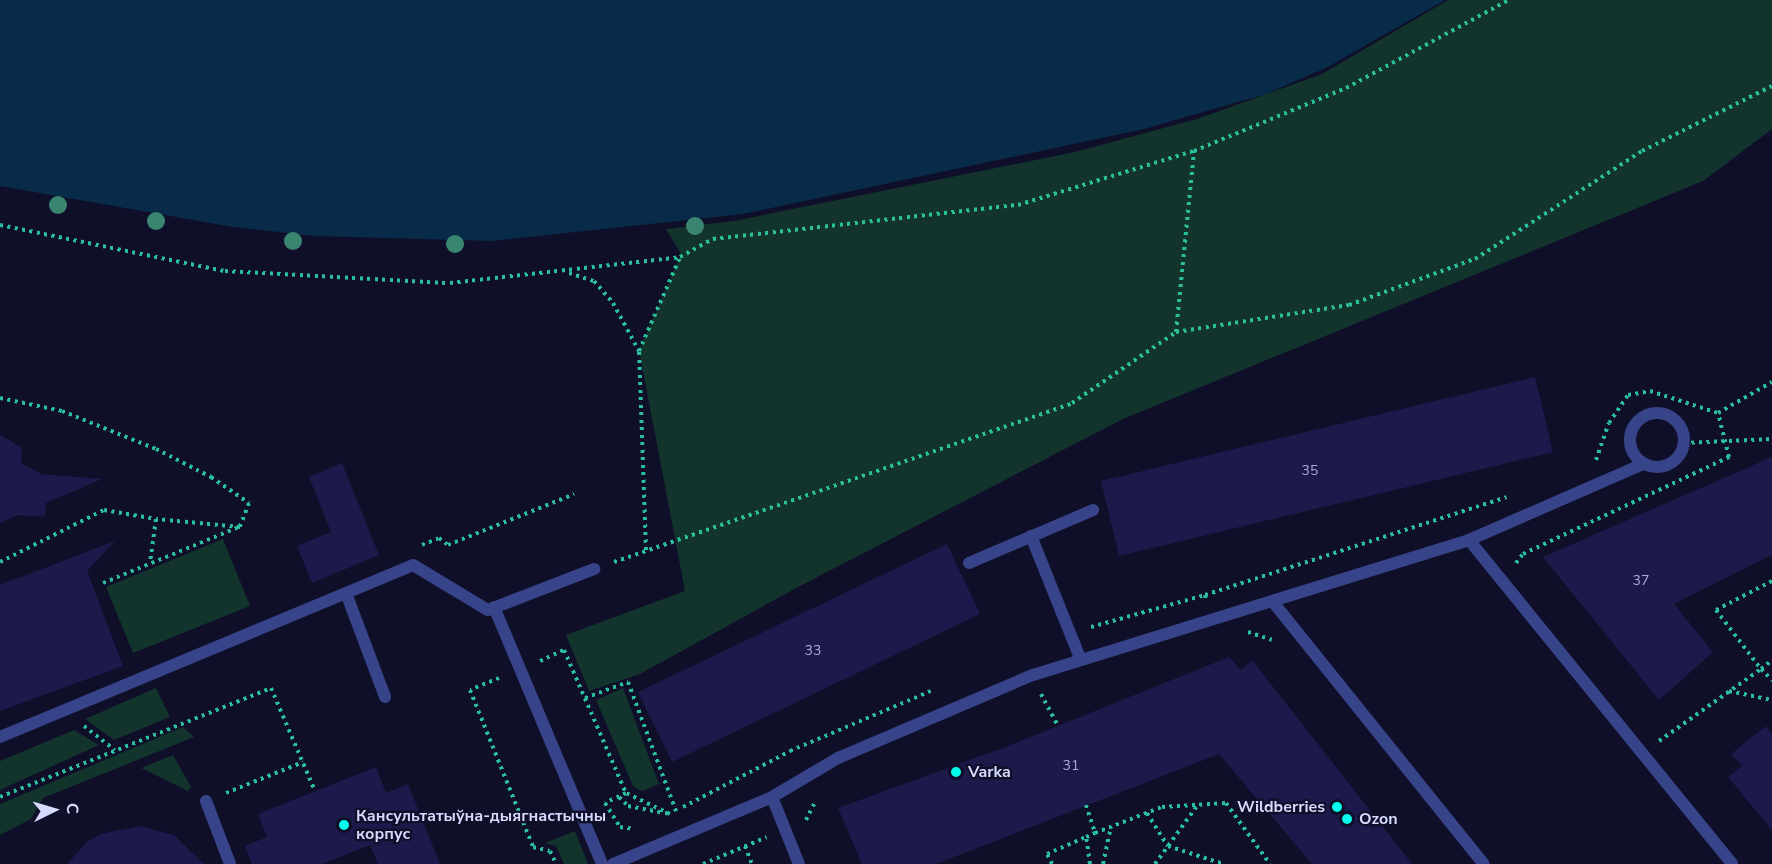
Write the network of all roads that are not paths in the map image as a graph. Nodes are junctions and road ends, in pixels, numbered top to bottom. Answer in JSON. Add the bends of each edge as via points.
{"nodes":[{"id":1,"x":1643,"y":464,"type":"junction"},
{"id":2,"x":1093,"y":510,"type":"dead end"},
{"id":3,"x":1031,"y":536,"type":"junction"},
{"id":4,"x":1469,"y":540,"type":"junction"},
{"id":5,"x":969,"y":563,"type":"dead end"},
{"id":6,"x":594,"y":569,"type":"road end"},
{"id":7,"x":346,"y":592,"type":"junction"},
{"id":8,"x":1273,"y":602,"type":"junction"},
{"id":9,"x":494,"y":607,"type":"junction"},
{"id":10,"x":1080,"y":658,"type":"junction"},
{"id":11,"x":385,"y":697,"type":"dead end"},
{"id":12,"x":0,"y":737,"type":"edge"},
{"id":13,"x":772,"y":797,"type":"junction"},
{"id":14,"x":206,"y":801,"type":"road end"},
{"id":15,"x":230,"y":864,"type":"edge"},
{"id":16,"x":602,"y":864,"type":"edge"},
{"id":17,"x":613,"y":864,"type":"edge"},
{"id":18,"x":799,"y":864,"type":"edge"},
{"id":19,"x":1484,"y":864,"type":"edge"},
{"id":20,"x":1732,"y":864,"type":"edge"}],
"edges":[{"from":1,"to":1,"type":"lane","via":[[1633,451],[1631,434],[1641,419],[1649,414],[1675,420],[1684,444],[1670,464]]},
{"from":1,"to":4,"type":"lane"},
{"from":2,"to":3,"type":"lane"},
{"from":3,"to":5,"type":"lane"},
{"from":3,"to":10,"type":"lane"},
{"from":4,"to":8,"type":"lane"},
{"from":4,"to":20,"type":"lane"},
{"from":6,"to":9,"type":"lane"},
{"from":7,"to":9,"type":"lane","via":[[413,565],[488,610]]},
{"from":7,"to":11,"type":"lane"},
{"from":7,"to":12,"type":"lane"},
{"from":8,"to":10,"type":"lane"},
{"from":8,"to":19,"type":"lane"},
{"from":9,"to":16,"type":"lane"},
{"from":10,"to":13,"type":"lane","via":[[838,758]]},
{"from":13,"to":17,"type":"lane"},
{"from":13,"to":18,"type":"lane"},
{"from":14,"to":15,"type":"lane"}]}
